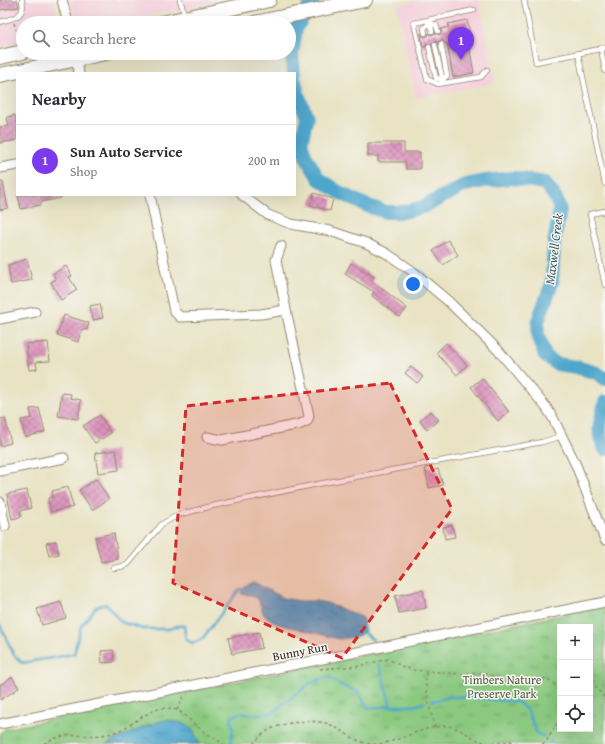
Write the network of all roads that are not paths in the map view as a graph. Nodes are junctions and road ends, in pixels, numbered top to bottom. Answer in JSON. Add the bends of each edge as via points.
{"nodes":[{"id":1,"x":22,"y":0,"type":"edge"},
{"id":2,"x":62,"y":0,"type":"edge"},
{"id":3,"x":180,"y":0,"type":"edge"},
{"id":4,"x":269,"y":0,"type":"edge"},
{"id":5,"x":365,"y":0,"type":"edge"},
{"id":6,"x":524,"y":0,"type":"edge"},
{"id":7,"x":474,"y":10,"type":"dead end"},
{"id":8,"x":16,"y":16,"type":"edge"},
{"id":9,"x":17,"y":16,"type":"edge"},
{"id":10,"x":66,"y":16,"type":"edge"},
{"id":11,"x":184,"y":16,"type":"edge"},
{"id":12,"x":194,"y":16,"type":"edge"},
{"id":13,"x":290,"y":16,"type":"edge"},
{"id":14,"x":430,"y":21,"type":"junction"},
{"id":15,"x":0,"y":22,"type":"edge"},
{"id":16,"x":432,"y":31,"type":"dead end"},
{"id":17,"x":438,"y":31,"type":"dead end"},
{"id":18,"x":425,"y":33,"type":"dead end"},
{"id":19,"x":441,"y":44,"type":"dead end"},
{"id":20,"x":435,"y":46,"type":"dead end"},
{"id":21,"x":428,"y":47,"type":"dead end"},
{"id":22,"x":603,"y":48,"type":"edge"},
{"id":23,"x":578,"y":53,"type":"junction"},
{"id":24,"x":16,"y":54,"type":"edge"},
{"id":25,"x":0,"y":57,"type":"edge"},
{"id":26,"x":60,"y":60,"type":"edge"},
{"id":27,"x":77,"y":60,"type":"edge"},
{"id":28,"x":487,"y":70,"type":"dead end"},
{"id":29,"x":605,"y":71,"type":"edge"},
{"id":30,"x":79,"y":72,"type":"edge"},
{"id":31,"x":0,"y":75,"type":"edge"},
{"id":32,"x":443,"y":82,"type":"junction"},
{"id":33,"x":16,"y":165,"type":"edge"},
{"id":34,"x":0,"y":168,"type":"edge"},
{"id":35,"x":605,"y":184,"type":"edge"},
{"id":36,"x":150,"y":196,"type":"edge"},
{"id":37,"x":243,"y":196,"type":"edge"},
{"id":38,"x":605,"y":211,"type":"edge"},
{"id":39,"x":281,"y":246,"type":"dead end"},
{"id":40,"x":605,"y":285,"type":"edge"},
{"id":41,"x":286,"y":310,"type":"junction"},
{"id":42,"x":35,"y":312,"type":"dead end"},
{"id":43,"x":0,"y":319,"type":"edge"},
{"id":44,"x":562,"y":436,"type":"junction"},
{"id":45,"x":207,"y":437,"type":"dead end"},
{"id":46,"x":64,"y":458,"type":"dead end"},
{"id":47,"x":0,"y":471,"type":"edge"},
{"id":48,"x":0,"y":502,"type":"edge"},
{"id":49,"x":5,"y":526,"type":"dead end"},
{"id":50,"x":605,"y":540,"type":"edge"},
{"id":51,"x":114,"y":568,"type":"dead end"},
{"id":52,"x":605,"y":602,"type":"edge"},
{"id":53,"x":0,"y":724,"type":"edge"}],
"edges":[{"from":1,"to":9,"type":"lane","via":[[24,8]]},
{"from":2,"to":10,"type":"street"},
{"from":3,"to":11,"type":"lane"},
{"from":4,"to":12,"type":"main road"},
{"from":5,"to":13,"type":"main road"},
{"from":6,"to":23,"type":"lane","via":[[536,62]]},
{"from":7,"to":14,"type":"lane"},
{"from":8,"to":15,"type":"lane"},
{"from":14,"to":16,"type":"lane"},
{"from":14,"to":17,"type":"lane","via":[[436,24]]},
{"from":14,"to":18,"type":"lane","via":[[424,28]]},
{"from":14,"to":32,"type":"lane","via":[[414,23],[427,79],[438,84]]},
{"from":19,"to":32,"type":"lane","via":[[447,76]]},
{"from":20,"to":32,"type":"lane"},
{"from":21,"to":32,"type":"lane","via":[[436,78]]},
{"from":22,"to":23,"type":"lane"},
{"from":22,"to":29,"type":"lane"},
{"from":23,"to":35,"type":"lane"},
{"from":24,"to":25,"type":"main road"},
{"from":26,"to":31,"type":"main road"},
{"from":27,"to":30,"type":"street"},
{"from":28,"to":32,"type":"lane","via":[[481,77]]},
{"from":33,"to":34,"type":"street"},
{"from":36,"to":41,"type":"street","via":[[174,311],[180,317],[261,314]]},
{"from":37,"to":44,"type":"street","via":[[268,215],[291,224],[330,231],[366,243],[411,270],[448,301],[498,350],[546,407]]},
{"from":38,"to":40,"type":"lane","via":[[590,214]]},
{"from":39,"to":41,"type":"street","via":[[276,260]]},
{"from":41,"to":45,"type":"street","via":[[309,416],[307,421],[222,440]]},
{"from":42,"to":43,"type":"street"},
{"from":44,"to":50,"type":"street"},
{"from":44,"to":51,"type":"lane","via":[[542,442],[318,484],[178,515],[162,524],[128,564]]},
{"from":46,"to":47,"type":"street"},
{"from":48,"to":49,"type":"street"},
{"from":52,"to":53,"type":"street","name":"Bunny Run"}]}
